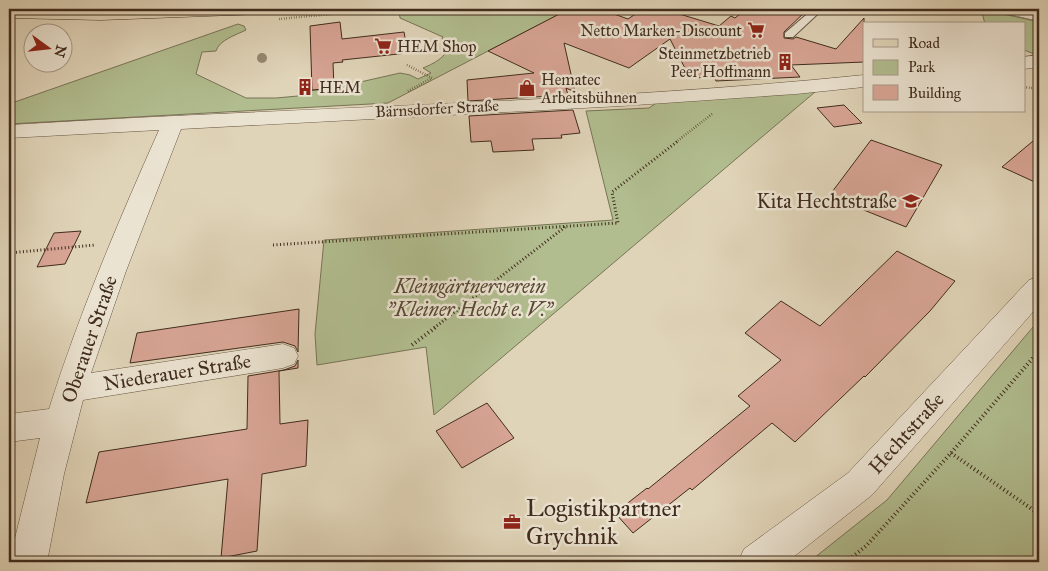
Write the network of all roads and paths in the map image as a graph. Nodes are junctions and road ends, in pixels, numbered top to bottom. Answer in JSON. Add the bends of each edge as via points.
{"nodes":[{"id":1,"x":260,"y":9,"type":"edge"},
{"id":2,"x":818,"y":9,"type":"edge"},
{"id":3,"x":1010,"y":9,"type":"edge"},
{"id":4,"x":9,"y":12,"type":"edge"},
{"id":5,"x":1039,"y":16,"type":"edge"},
{"id":6,"x":789,"y":35,"type":"dead end"},
{"id":7,"x":1039,"y":61,"type":"edge"},
{"id":8,"x":1026,"y":63,"type":"edge"},
{"id":9,"x":407,"y":65,"type":"dead end"},
{"id":10,"x":432,"y":78,"type":"dead end"},
{"id":11,"x":863,"y":81,"type":"edge"},
{"id":12,"x":1026,"y":87,"type":"edge"},
{"id":13,"x":1039,"y":89,"type":"edge"},
{"id":14,"x":708,"y":94,"type":"junction"},
{"id":15,"x":173,"y":123,"type":"junction"},
{"id":16,"x":9,"y":131,"type":"edge"},
{"id":17,"x":566,"y":227,"type":"junction"},
{"id":18,"x":122,"y":242,"type":"junction"},
{"id":19,"x":273,"y":245,"type":"dead end"},
{"id":20,"x":9,"y":253,"type":"edge"},
{"id":21,"x":1039,"y":287,"type":"edge"},
{"id":22,"x":412,"y":345,"type":"dead end"},
{"id":23,"x":1039,"y":351,"type":"edge"},
{"id":24,"x":283,"y":356,"type":"dead end"},
{"id":25,"x":72,"y":389,"type":"junction"},
{"id":26,"x":61,"y":422,"type":"junction"},
{"id":27,"x":9,"y":428,"type":"edge"},
{"id":28,"x":951,"y":453,"type":"junction"},
{"id":29,"x":1039,"y":514,"type":"edge"},
{"id":30,"x":28,"y":562,"type":"edge"},
{"id":31,"x":757,"y":562,"type":"edge"},
{"id":32,"x":846,"y":562,"type":"edge"}],
"edges":[{"from":1,"to":4,"type":"main road","via":[[110,14]]},
{"from":2,"to":6,"type":"lane"},
{"from":3,"to":5,"type":"street"},
{"from":7,"to":8,"type":"street"},
{"from":9,"to":10,"type":"path"},
{"from":11,"to":14,"type":"street","name":"Bärnsdorfer Straße"},
{"from":12,"to":13,"type":"path"},
{"from":14,"to":15,"type":"street","name":"Bärnsdorfer Straße"},
{"from":14,"to":17,"type":"path","via":[[721,107],[612,192],[618,223]]},
{"from":15,"to":16,"type":"street","name":"Bärnsdorfer Straße"},
{"from":15,"to":18,"type":"street","name":"Oberauer Straße"},
{"from":17,"to":19,"type":"path"},
{"from":17,"to":22,"type":"path"},
{"from":18,"to":20,"type":"path"},
{"from":18,"to":25,"type":"street","name":"Oberauer Straße"},
{"from":21,"to":31,"type":"street","name":"Hechtstraße","via":[[860,484]]},
{"from":23,"to":28,"type":"path"},
{"from":24,"to":25,"type":"street","name":"Niederauer Straße"},
{"from":25,"to":26,"type":"street","name":"Oberauer Straße"},
{"from":26,"to":27,"type":"street"},
{"from":26,"to":30,"type":"street","name":"Oberauer Straße"},
{"from":28,"to":29,"type":"path"},
{"from":28,"to":32,"type":"path","via":[[866,546]]}]}
